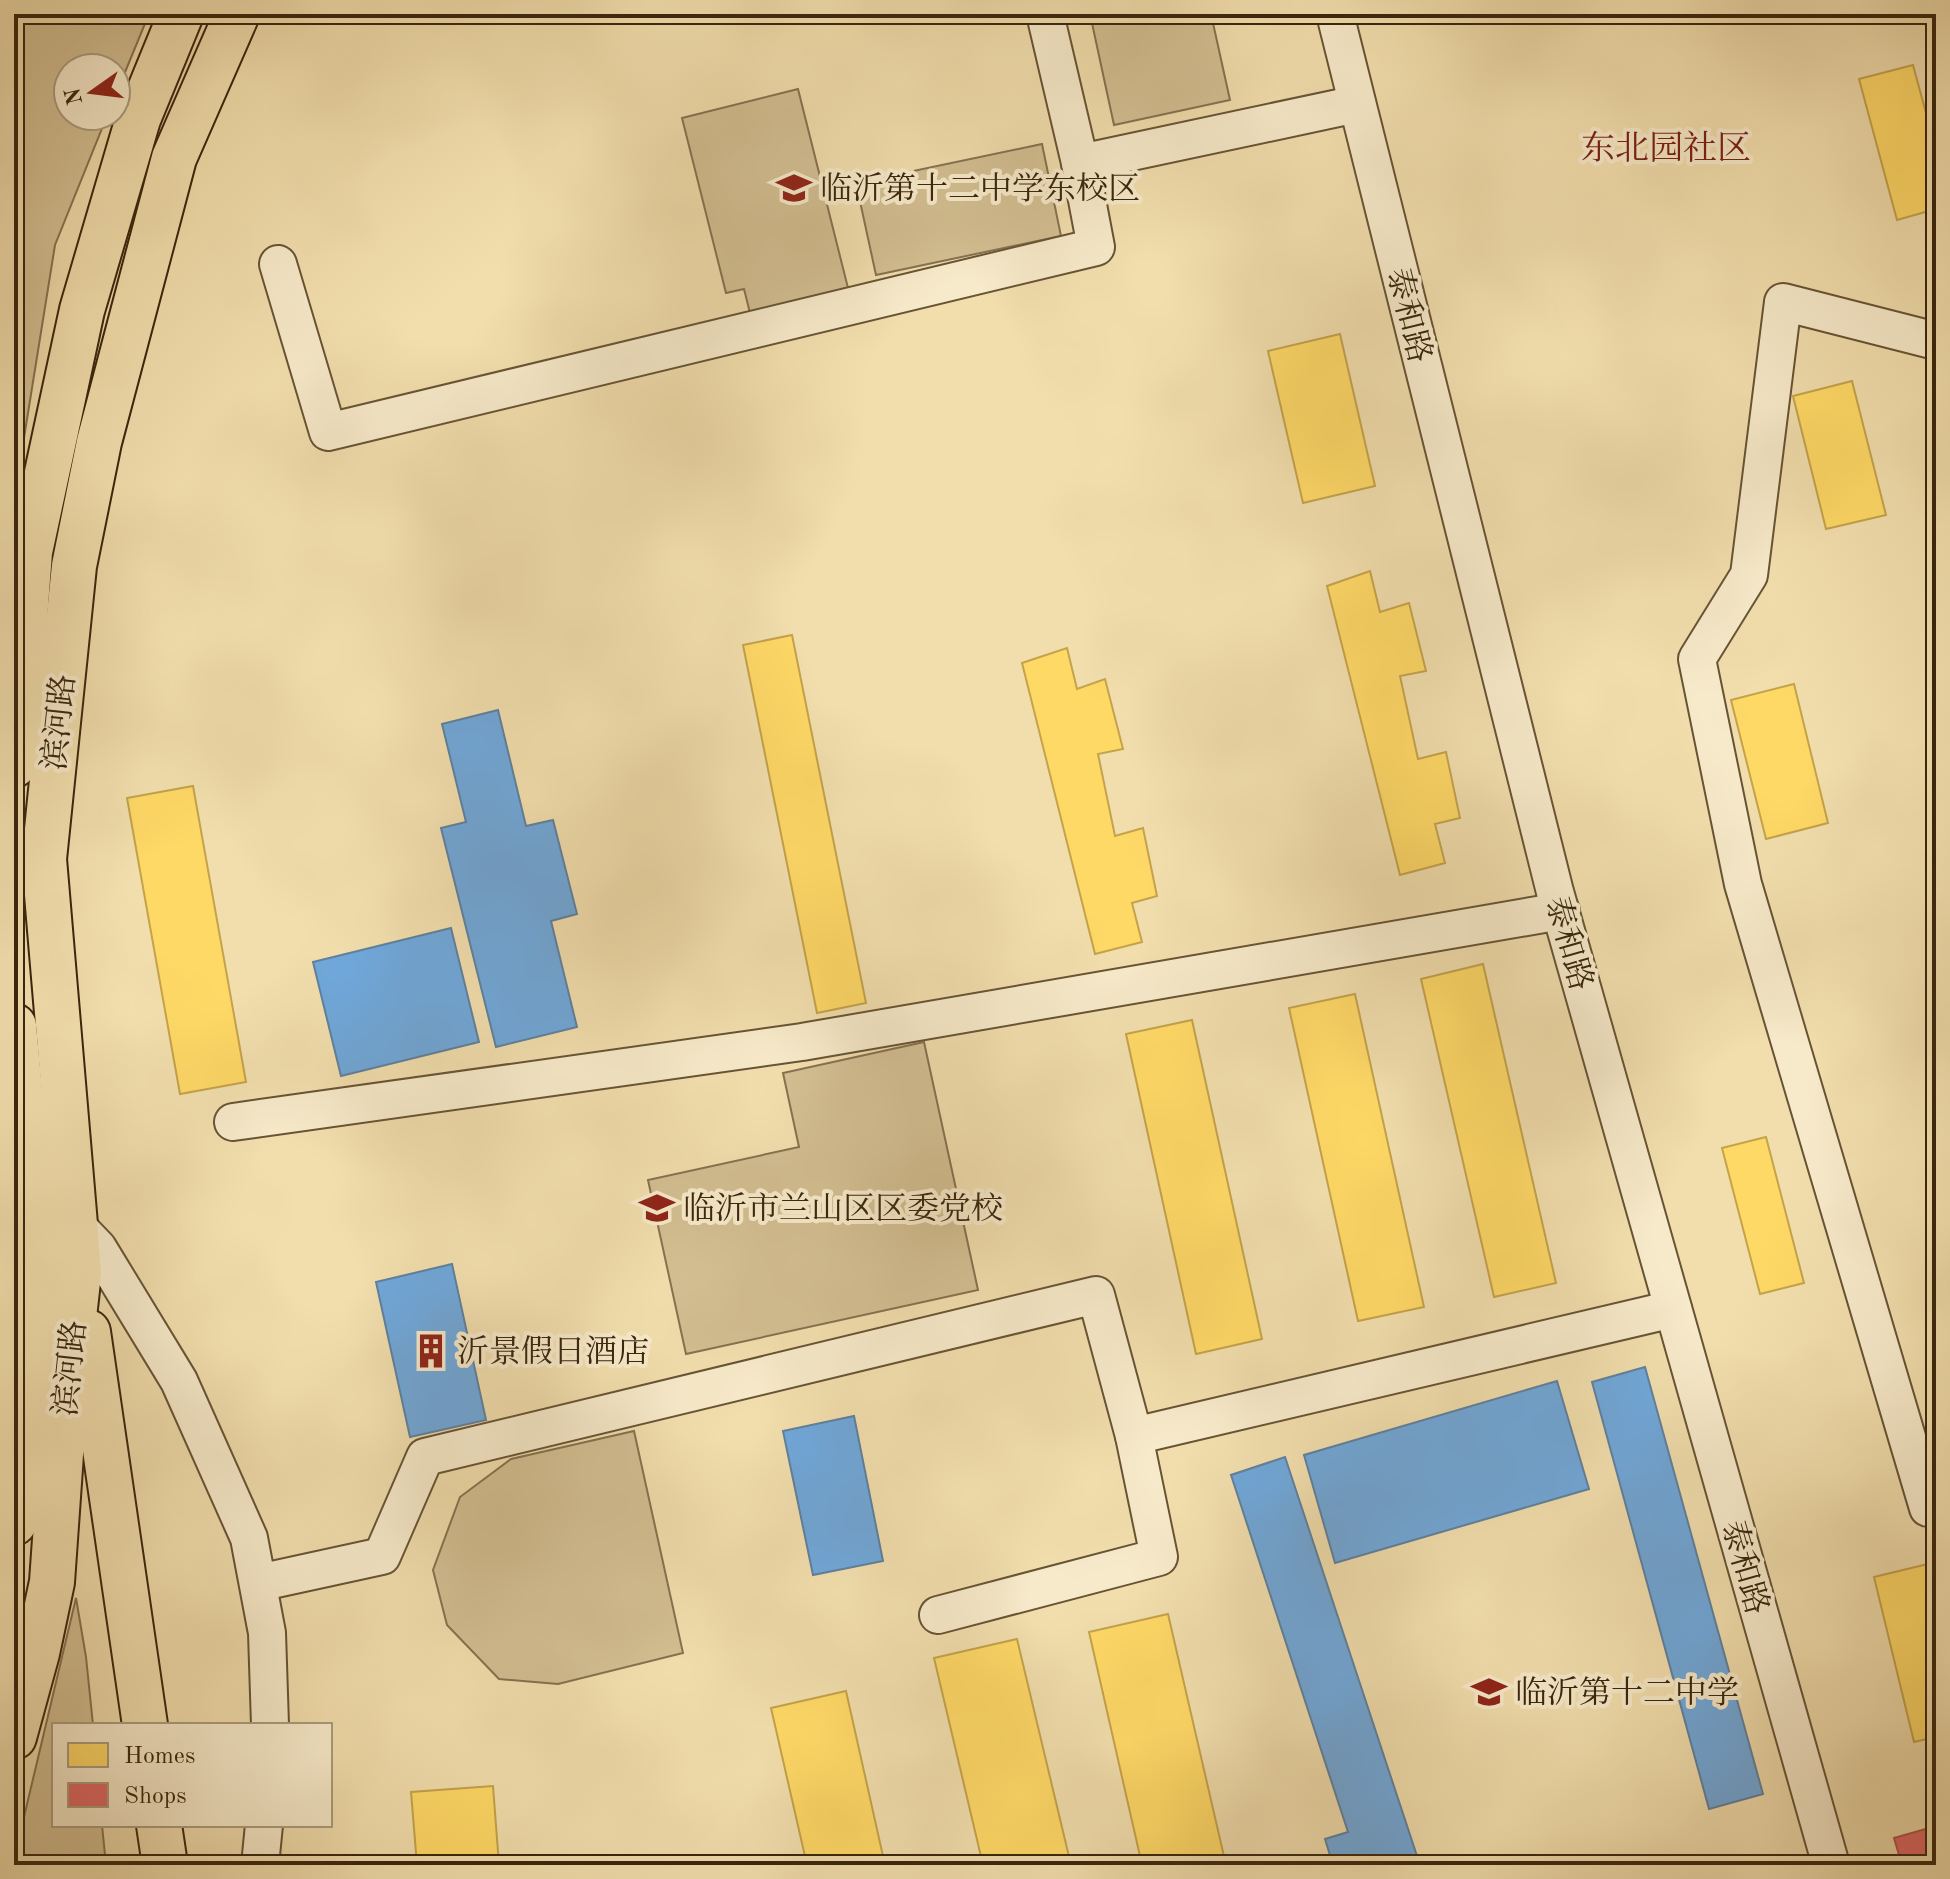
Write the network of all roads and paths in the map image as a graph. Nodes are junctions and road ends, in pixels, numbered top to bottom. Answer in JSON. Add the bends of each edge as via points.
{"nodes":[{"id":1,"x":181,"y":14,"type":"edge"},
{"id":2,"x":237,"y":14,"type":"edge"},
{"id":3,"x":1045,"y":14,"type":"edge"},
{"id":4,"x":1335,"y":14,"type":"edge"},
{"id":5,"x":1357,"y":104,"type":"junction"},
{"id":6,"x":1080,"y":163,"type":"junction"},
{"id":7,"x":278,"y":264,"type":"dead end"},
{"id":8,"x":1936,"y":341,"type":"edge"},
{"id":9,"x":14,"y":765,"type":"edge"},
{"id":10,"x":1561,"y":911,"type":"junction"},
{"id":11,"x":14,"y":1026,"type":"edge"},
{"id":12,"x":233,"y":1122,"type":"dead end"},
{"id":13,"x":75,"y":1224,"type":"junction"},
{"id":14,"x":79,"y":1272,"type":"junction"},
{"id":15,"x":1673,"y":1309,"type":"junction"},
{"id":16,"x":1134,"y":1436,"type":"junction"},
{"id":17,"x":1936,"y":1507,"type":"edge"},
{"id":18,"x":14,"y":1523,"type":"edge"},
{"id":19,"x":258,"y":1583,"type":"junction"},
{"id":20,"x":938,"y":1615,"type":"dead end"},
{"id":21,"x":145,"y":1723,"type":"edge"},
{"id":22,"x":270,"y":1723,"type":"edge"},
{"id":23,"x":14,"y":1737,"type":"edge"},
{"id":24,"x":159,"y":1827,"type":"edge"},
{"id":25,"x":264,"y":1827,"type":"edge"},
{"id":26,"x":165,"y":1865,"type":"edge"},
{"id":27,"x":260,"y":1865,"type":"edge"},
{"id":28,"x":1831,"y":1865,"type":"edge"}],
"edges":[{"from":1,"to":9,"type":"main road","name":"滨河路","via":[[138,119],[78,325],[30,552]]},
{"from":2,"to":13,"type":"main road","name":"滨河路","via":[[174,158],[99,442],[74,566],[44,859]]},
{"from":3,"to":6,"type":"street"},
{"from":4,"to":5,"type":"street","name":"泰和路"},
{"from":5,"to":6,"type":"street"},
{"from":5,"to":10,"type":"street","name":"泰和路"},
{"from":6,"to":7,"type":"street","via":[[1096,247],[328,432]]},
{"from":8,"to":17,"type":"street","via":[[1783,302],[1749,575],[1697,659],[1743,884],[1928,1508]]},
{"from":10,"to":12,"type":"street","via":[[802,1042]]},
{"from":10,"to":15,"type":"street","name":"泰和路"},
{"from":11,"to":18,"type":"main road","name":"滨河路","via":[[44,1347]]},
{"from":13,"to":14,"type":"main road","name":"滨河路"},
{"from":13,"to":19,"type":"street","via":[[98,1248],[179,1381],[249,1538]]},
{"from":14,"to":21,"type":"main road"},
{"from":14,"to":23,"type":"main road","name":"滨河路","via":[[52,1582]]},
{"from":15,"to":16,"type":"street"},
{"from":15,"to":28,"type":"street","name":"泰和路"},
{"from":16,"to":19,"type":"street","via":[[1096,1295],[425,1457],[382,1556]]},
{"from":16,"to":20,"type":"street","via":[[1159,1557]]},
{"from":19,"to":22,"type":"street","via":[[267,1633]]},
{"from":24,"to":26,"type":"main road"},
{"from":25,"to":27,"type":"street"}]}
